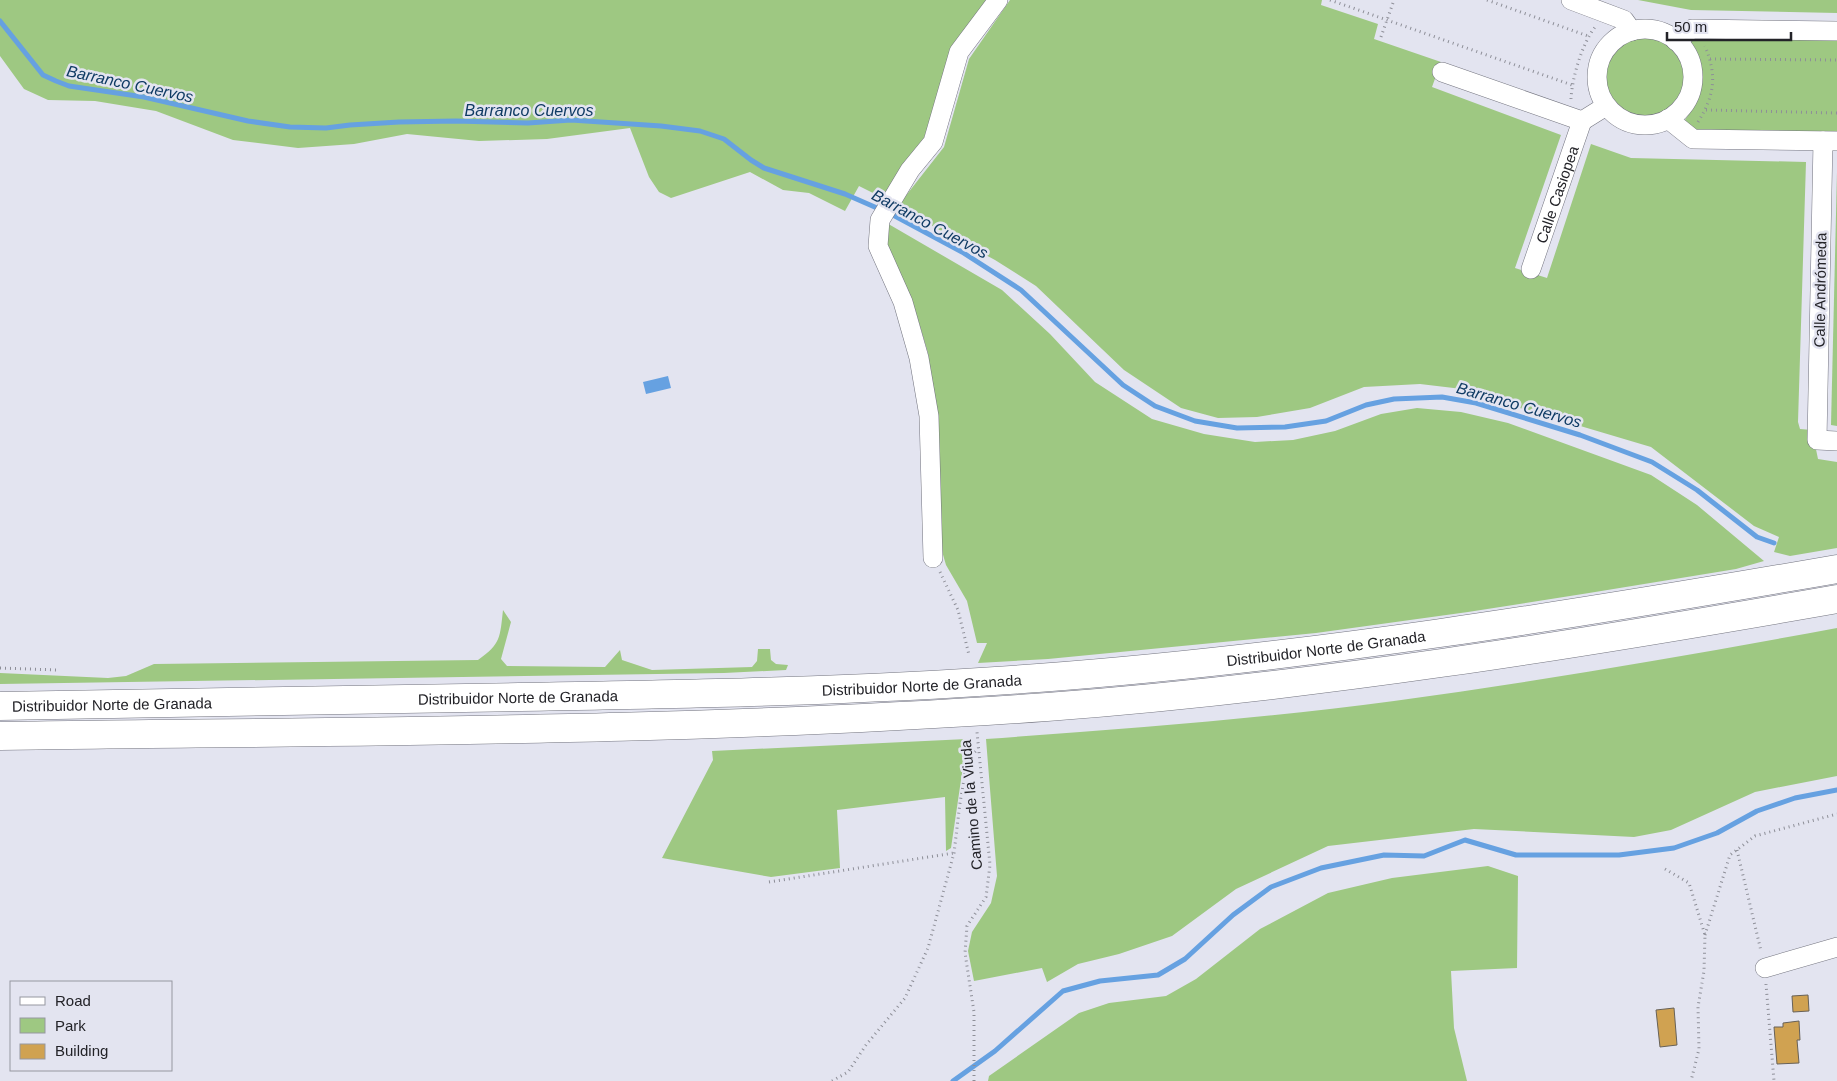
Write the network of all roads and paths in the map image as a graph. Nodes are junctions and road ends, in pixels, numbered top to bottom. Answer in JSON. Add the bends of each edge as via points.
{"nodes":[{"id":1,"x":998,"y":0,"type":"edge"},
{"id":2,"x":1330,"y":0,"type":"edge"},
{"id":3,"x":1394,"y":0,"type":"edge"},
{"id":4,"x":1487,"y":0,"type":"edge"},
{"id":5,"x":1571,"y":0,"type":"edge"},
{"id":6,"x":1498,"y":2,"type":"edge"},
{"id":7,"x":1387,"y":20,"type":"junction"},
{"id":8,"x":1600,"y":21,"type":"dead end"},
{"id":9,"x":1632,"y":31,"type":"junction"},
{"id":10,"x":1837,"y":31,"type":"edge"},
{"id":11,"x":1588,"y":36,"type":"junction"},
{"id":12,"x":1381,"y":38,"type":"dead end"},
{"id":13,"x":1702,"y":38,"type":"dead end"},
{"id":14,"x":1676,"y":41,"type":"junction"},
{"id":15,"x":1710,"y":59,"type":"junction"},
{"id":16,"x":1837,"y":60,"type":"edge"},
{"id":17,"x":1442,"y":72,"type":"dead end"},
{"id":18,"x":1572,"y":85,"type":"junction"},
{"id":19,"x":1571,"y":103,"type":"dead end"},
{"id":20,"x":1606,"y":106,"type":"junction"},
{"id":21,"x":1706,"y":110,"type":"junction"},
{"id":22,"x":1837,"y":113,"type":"edge"},
{"id":23,"x":1668,"y":119,"type":"junction"},
{"id":24,"x":1582,"y":121,"type":"junction"},
{"id":25,"x":1697,"y":124,"type":"dead end"},
{"id":26,"x":1830,"y":141,"type":"edge"},
{"id":27,"x":1531,"y":269,"type":"dead end"},
{"id":28,"x":1837,"y":442,"type":"edge"},
{"id":29,"x":933,"y":558,"type":"joint"},
{"id":30,"x":1837,"y":568,"type":"edge"},
{"id":31,"x":1837,"y":599,"type":"edge"},
{"id":32,"x":969,"y":655,"type":"dead end"},
{"id":33,"x":0,"y":668,"type":"edge"},
{"id":34,"x":58,"y":670,"type":"dead end"},
{"id":35,"x":0,"y":706,"type":"edge"},
{"id":36,"x":977,"y":732,"type":"dead end"},
{"id":37,"x":0,"y":736,"type":"edge"},
{"id":38,"x":978,"y":748,"type":"junction"},
{"id":39,"x":1837,"y":814,"type":"edge"},
{"id":40,"x":954,"y":853,"type":"junction"},
{"id":41,"x":1665,"y":869,"type":"dead end"},
{"id":42,"x":769,"y":882,"type":"dead end"},
{"id":43,"x":1705,"y":935,"type":"junction"},
{"id":44,"x":1837,"y":947,"type":"edge"},
{"id":45,"x":1765,"y":968,"type":"dead end"},
{"id":46,"x":832,"y":1081,"type":"edge"},
{"id":47,"x":974,"y":1081,"type":"edge"},
{"id":48,"x":1691,"y":1081,"type":"edge"}],
"edges":[{"from":1,"to":29,"type":"street","via":[[959,52],[933,142],[910,170],[885,212],[878,246],[903,302],[920,358],[929,416]]},
{"from":2,"to":7,"type":"path"},
{"from":3,"to":7,"type":"path"},
{"from":4,"to":6,"type":"path"},
{"from":5,"to":9,"type":"street","via":[[1624,20]]},
{"from":6,"to":11,"type":"path"},
{"from":7,"to":12,"type":"path"},
{"from":7,"to":18,"type":"path"},
{"from":8,"to":11,"type":"path"},
{"from":9,"to":14,"type":"street","via":[[1662,33]]},
{"from":9,"to":20,"type":"street","via":[[1607,48],[1599,62],[1599,92]]},
{"from":10,"to":14,"type":"street","via":[[1692,29]]},
{"from":11,"to":18,"type":"path"},
{"from":13,"to":15,"type":"path"},
{"from":14,"to":23,"type":"street","via":[[1692,66],[1693,82],[1689,97]]},
{"from":15,"to":16,"type":"path"},
{"from":15,"to":21,"type":"path","via":[[1714,83]]},
{"from":17,"to":24,"type":"street"},
{"from":18,"to":19,"type":"path"},
{"from":20,"to":23,"type":"street","via":[[1616,116],[1642,125]]},
{"from":20,"to":24,"type":"street"},
{"from":21,"to":22,"type":"path"},
{"from":21,"to":25,"type":"path"},
{"from":23,"to":26,"type":"street","via":[[1693,139]]},
{"from":24,"to":27,"type":"street","name":"Calle Casiopea"},
{"from":26,"to":28,"type":"street","name":"Calle Andrómeda","via":[[1818,440]]},
{"from":29,"to":32,"type":"path","via":[[958,610]]},
{"from":30,"to":35,"type":"main road","name":"Distribuidor Norte de Granada","via":[[1487,627],[1289,654],[1039,678],[784,691]]},
{"from":31,"to":37,"type":"main road","name":"Distribuidor Norte de Granada","via":[[1498,656],[1323,680],[1052,706],[850,720]]},
{"from":33,"to":34,"type":"path"},
{"from":36,"to":38,"type":"path","name":"Camino de la Viuda"},
{"from":38,"to":40,"type":"path","via":[[968,762]]},
{"from":38,"to":47,"type":"path","name":"Camino de la Viuda","via":[[990,865],[986,897],[967,926],[965,953],[974,1012]]},
{"from":39,"to":43,"type":"path","via":[[1755,836],[1730,855]]},
{"from":40,"to":42,"type":"path"},
{"from":40,"to":46,"type":"path","via":[[928,948],[905,998],[848,1072]]},
{"from":41,"to":43,"type":"path","via":[[1689,883]]},
{"from":43,"to":48,"type":"path","via":[[1698,1007],[1699,1049]]},
{"from":44,"to":45,"type":"street"}]}
